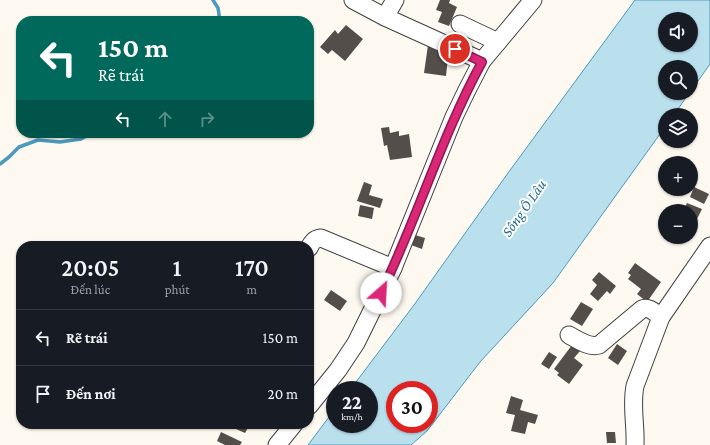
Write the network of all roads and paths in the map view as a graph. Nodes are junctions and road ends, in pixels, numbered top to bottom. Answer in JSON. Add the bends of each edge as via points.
{"nodes":[{"id":1,"x":353,"y":0,"type":"edge"},
{"id":2,"x":395,"y":0,"type":"edge"},
{"id":3,"x":533,"y":0,"type":"edge"},
{"id":4,"x":385,"y":17,"type":"junction"},
{"id":5,"x":460,"y":24,"type":"dead end"},
{"id":6,"x":498,"y":42,"type":"junction"},
{"id":7,"x":482,"y":62,"type":"junction"},
{"id":8,"x":314,"y":241,"type":"edge"},
{"id":9,"x":710,"y":246,"type":"edge"},
{"id":10,"x":393,"y":268,"type":"junction"},
{"id":11,"x":661,"y":317,"type":"junction"},
{"id":12,"x":569,"y":336,"type":"dead end"},
{"id":13,"x":314,"y":400,"type":"edge"},
{"id":14,"x":290,"y":429,"type":"edge"},
{"id":15,"x":278,"y":445,"type":"edge"},
{"id":16,"x":635,"y":445,"type":"edge"}],
"edges":[{"from":1,"to":4,"type":"street"},
{"from":2,"to":4,"type":"street"},
{"from":3,"to":6,"type":"street"},
{"from":4,"to":7,"type":"street"},
{"from":5,"to":6,"type":"street"},
{"from":6,"to":7,"type":"street"},
{"from":7,"to":10,"type":"street","via":[[454,117]]},
{"from":8,"to":10,"type":"street","via":[[321,238]]},
{"from":9,"to":11,"type":"street"},
{"from":10,"to":13,"type":"street","via":[[349,355]]},
{"from":11,"to":12,"type":"street","via":[[649,308],[642,309],[599,345],[590,346]]},
{"from":11,"to":16,"type":"street","via":[[635,386]]},
{"from":14,"to":15,"type":"street"}]}
